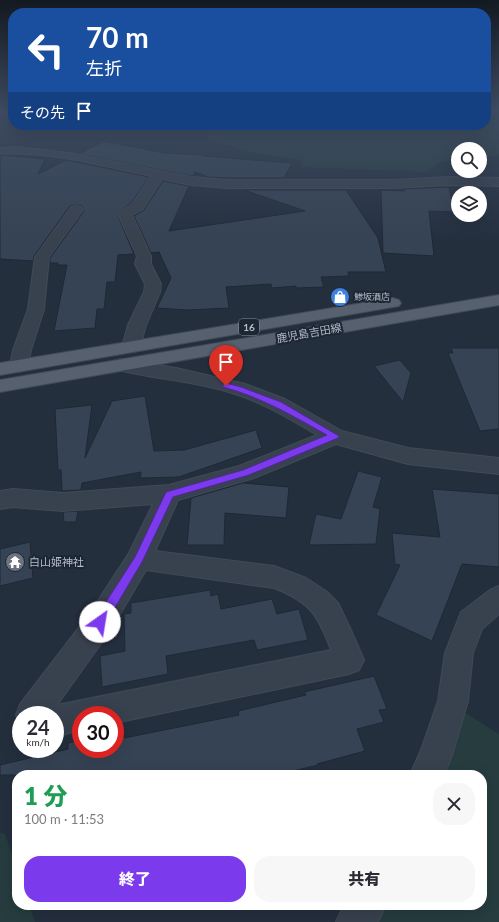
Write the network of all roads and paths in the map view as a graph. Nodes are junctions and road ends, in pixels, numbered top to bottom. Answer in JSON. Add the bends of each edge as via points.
{"nodes":[{"id":1,"x":61,"y":155,"type":"edge"},
{"id":2,"x":159,"y":174,"type":"junction"},
{"id":3,"x":499,"y":182,"type":"edge"},
{"id":4,"x":76,"y":210,"type":"dead end"},
{"id":5,"x":499,"y":285,"type":"edge"},
{"id":6,"x":499,"y":300,"type":"edge"},
{"id":7,"x":131,"y":347,"type":"junction"},
{"id":8,"x":121,"y":365,"type":"junction"},
{"id":9,"x":19,"y":366,"type":"junction"},
{"id":10,"x":0,"y":369,"type":"edge"},
{"id":11,"x":0,"y":386,"type":"edge"},
{"id":12,"x":334,"y":436,"type":"junction"},
{"id":13,"x":499,"y":466,"type":"edge"},
{"id":14,"x":169,"y":494,"type":"junction"},
{"id":15,"x":0,"y":500,"type":"edge"},
{"id":16,"x":139,"y":559,"type":"junction"},
{"id":17,"x":499,"y":598,"type":"edge"},
{"id":18,"x":38,"y":706,"type":"edge"},
{"id":19,"x":124,"y":706,"type":"edge"},
{"id":20,"x":429,"y":770,"type":"edge"},
{"id":21,"x":363,"y":910,"type":"edge"},
{"id":22,"x":355,"y":922,"type":"edge"}],
"edges":[{"from":1,"to":2,"type":"street"},
{"from":2,"to":3,"type":"street","via":[[191,181],[227,184]]},
{"from":2,"to":7,"type":"street","via":[[138,206],[125,214],[144,256],[143,264],[153,284]]},
{"from":4,"to":9,"type":"street","via":[[42,257],[36,309]]},
{"from":5,"to":7,"type":"main road","name":"鹿児島吉田線","number":"16"},
{"from":6,"to":8,"type":"main road","name":"鹿児島吉田線","number":"16"},
{"from":7,"to":9,"type":"main road","name":"鹿児島吉田線","number":"16"},
{"from":8,"to":11,"type":"main road","name":"鹿児島吉田線","number":"16"},
{"from":8,"to":12,"type":"street","via":[[238,388],[278,404]]},
{"from":9,"to":10,"type":"main road","name":"鹿児島吉田線","number":"16"},
{"from":12,"to":13,"type":"street","via":[[408,456]]},
{"from":12,"to":14,"type":"street","via":[[246,472]]},
{"from":14,"to":15,"type":"street","via":[[63,502],[13,498]]},
{"from":14,"to":16,"type":"street"},
{"from":16,"to":18,"type":"street","via":[[100,622]]},
{"from":16,"to":19,"type":"street","via":[[274,577],[294,583],[308,591],[329,612],[349,660]]},
{"from":17,"to":20,"type":"street","via":[[471,621],[459,653],[453,701]]},
{"from":21,"to":22,"type":"street"}]}
